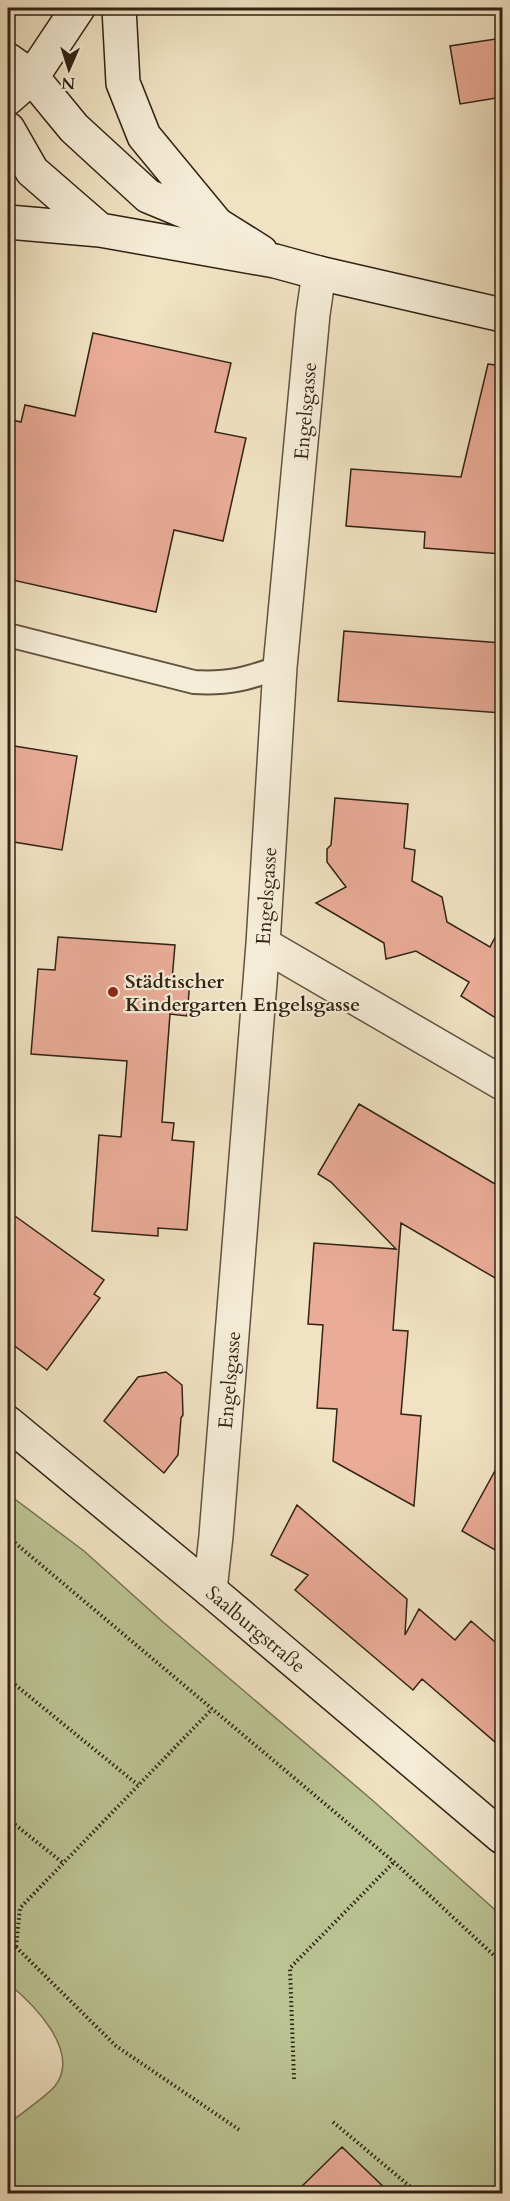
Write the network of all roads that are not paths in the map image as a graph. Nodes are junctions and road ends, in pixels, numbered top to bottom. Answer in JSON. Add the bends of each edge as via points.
{"nodes":[{"id":1,"x":78,"y":8,"type":"edge"},
{"id":2,"x":119,"y":8,"type":"edge"},
{"id":3,"x":16,"y":78,"type":"edge"},
{"id":4,"x":8,"y":129,"type":"edge"},
{"id":5,"x":8,"y":222,"type":"edge"},
{"id":6,"x":218,"y":225,"type":"junction"},
{"id":7,"x":100,"y":230,"type":"junction"},
{"id":8,"x":275,"y":261,"type":"junction"},
{"id":9,"x":320,"y":273,"type":"junction"},
{"id":10,"x":502,"y":315,"type":"edge"},
{"id":11,"x":8,"y":635,"type":"edge"},
{"id":12,"x":280,"y":667,"type":"junction"},
{"id":13,"x":263,"y":944,"type":"junction"},
{"id":14,"x":502,"y":1083,"type":"edge"},
{"id":15,"x":8,"y":1424,"type":"edge"},
{"id":16,"x":210,"y":1590,"type":"junction"},
{"id":17,"x":502,"y":1837,"type":"edge"}],
"edges":[{"from":1,"to":3,"type":"street"},
{"from":2,"to":6,"type":"street","via":[[123,83],[144,136]]},
{"from":3,"to":6,"type":"street","via":[[148,196]]},
{"from":4,"to":7,"type":"street","via":[[32,171]]},
{"from":5,"to":7,"type":"street"},
{"from":6,"to":8,"type":"street"},
{"from":7,"to":8,"type":"street"},
{"from":8,"to":9,"type":"street"},
{"from":9,"to":10,"type":"street"},
{"from":9,"to":12,"type":"street","name":"Engelsgasse"},
{"from":11,"to":12,"type":"lane","via":[[194,682],[242,680]]},
{"from":12,"to":13,"type":"street","name":"Engelsgasse"},
{"from":13,"to":14,"type":"street"},
{"from":13,"to":16,"type":"street","name":"Engelsgasse"},
{"from":15,"to":16,"type":"street","name":"Saalburgstraße"},
{"from":16,"to":17,"type":"street","name":"Saalburgstraße"}]}
